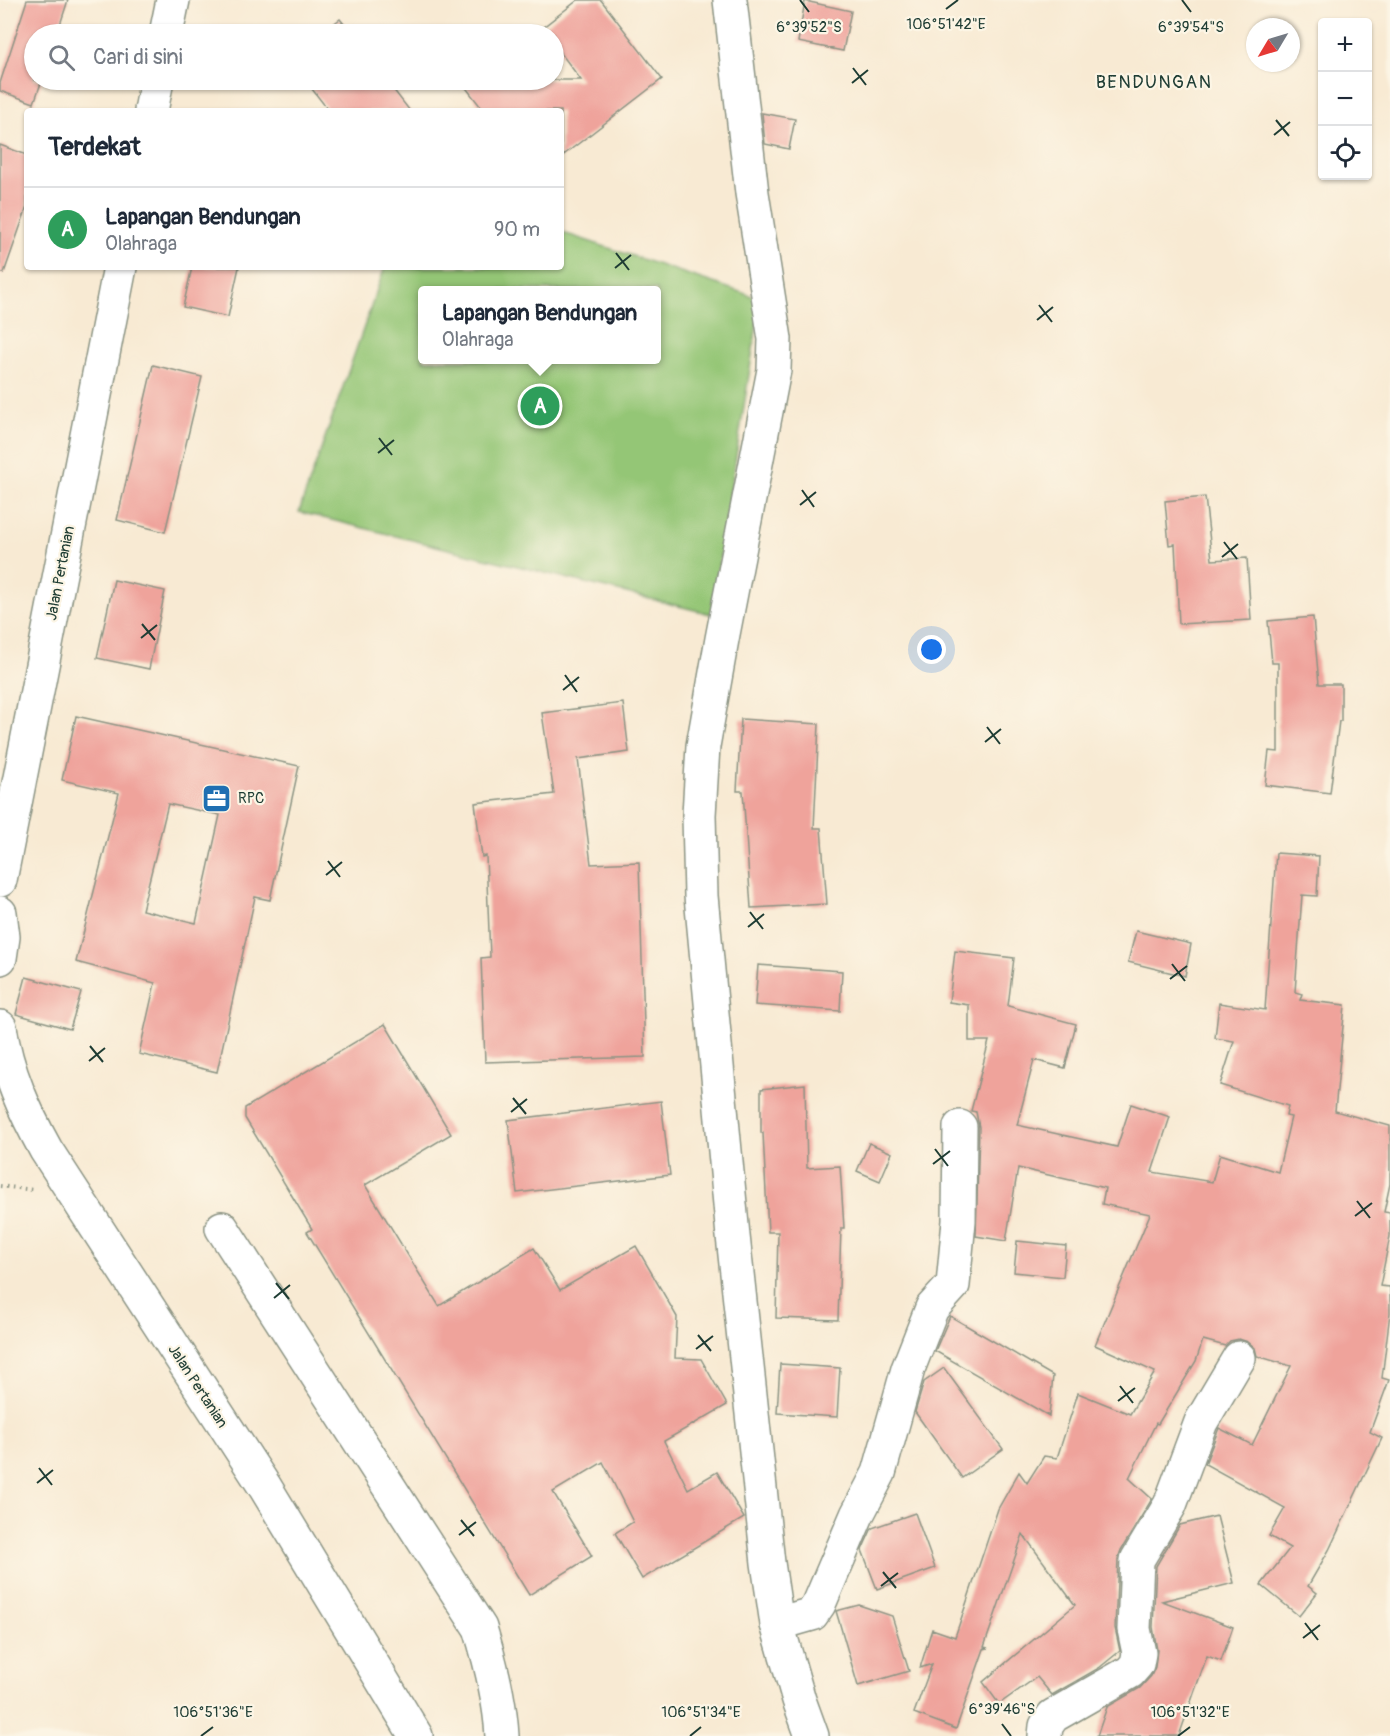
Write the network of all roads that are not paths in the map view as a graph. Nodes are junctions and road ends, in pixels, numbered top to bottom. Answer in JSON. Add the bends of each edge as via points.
{"nodes":[{"id":1,"x":173,"y":0,"type":"edge"},
{"id":2,"x":730,"y":0,"type":"edge"},
{"id":3,"x":168,"y":24,"type":"edge"},
{"id":4,"x":155,"y":90,"type":"edge"},
{"id":5,"x":152,"y":108,"type":"edge"},
{"id":6,"x":119,"y":270,"type":"edge"},
{"id":7,"x":0,"y":880,"type":"edge"},
{"id":8,"x":0,"y":913,"type":"edge"},
{"id":9,"x":0,"y":958,"type":"edge"},
{"id":10,"x":0,"y":1027,"type":"edge"},
{"id":11,"x":960,"y":1127,"type":"dead end"},
{"id":12,"x":222,"y":1228,"type":"dead end"},
{"id":13,"x":1239,"y":1358,"type":"dead end"},
{"id":14,"x":777,"y":1624,"type":"junction"},
{"id":15,"x":416,"y":1736,"type":"edge"},
{"id":16,"x":502,"y":1736,"type":"edge"},
{"id":17,"x":812,"y":1736,"type":"edge"},
{"id":18,"x":1045,"y":1736,"type":"edge"}],
"edges":[{"from":1,"to":3,"type":"street"},
{"from":2,"to":14,"type":"street","via":[[752,193],[775,339],[774,370],[703,746],[699,815],[701,896]]},
{"from":4,"to":5,"type":"street"},
{"from":6,"to":7,"type":"street","name":"Jalan Pertanian"},
{"from":8,"to":9,"type":"street"},
{"from":10,"to":15,"type":"street","name":"Jalan Pertanian","via":[[15,1084],[46,1150],[265,1487]]},
{"from":11,"to":14,"type":"street","via":[[959,1221],[953,1285],[932,1308],[908,1369],[879,1473],[816,1608],[812,1614]]},
{"from":12,"to":16,"type":"street","via":[[480,1628],[500,1708]]},
{"from":13,"to":18,"type":"street","via":[[1201,1422],[1170,1505],[1137,1560],[1137,1664],[1130,1672],[1053,1716]]},
{"from":14,"to":17,"type":"street"}]}
